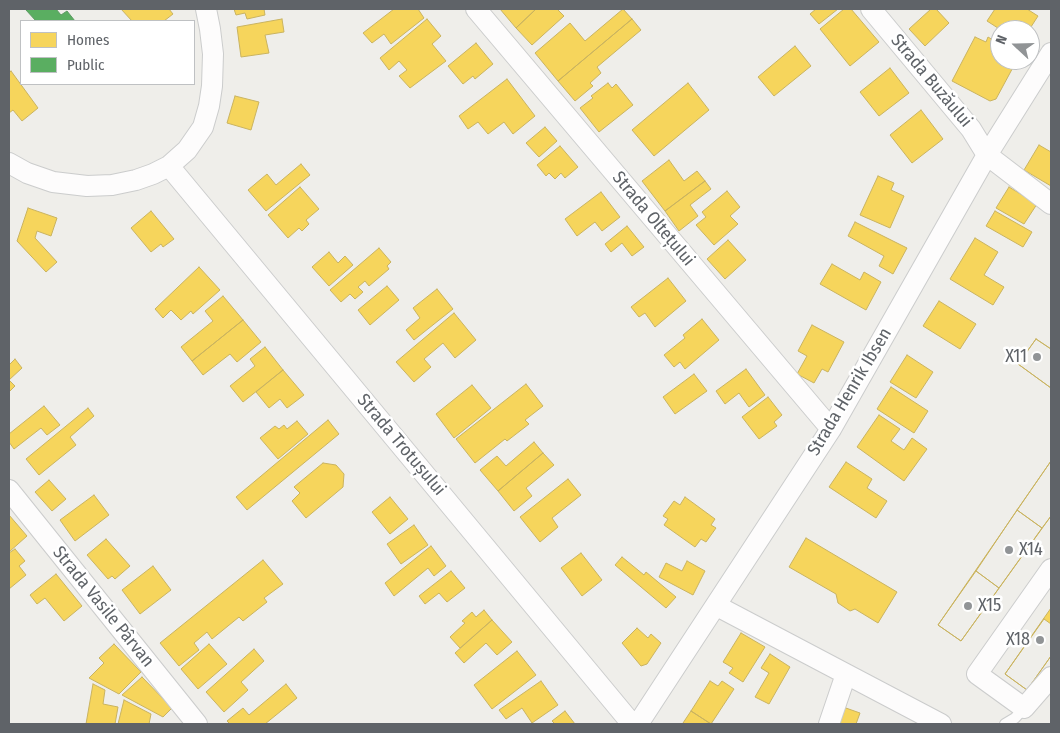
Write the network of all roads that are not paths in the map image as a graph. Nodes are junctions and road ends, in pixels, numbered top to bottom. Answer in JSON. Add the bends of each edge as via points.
{"nodes":[{"id":1,"x":206,"y":9,"type":"edge"},
{"id":2,"x":476,"y":9,"type":"edge"},
{"id":3,"x":871,"y":9,"type":"edge"},
{"id":4,"x":1051,"y":53,"type":"edge"},
{"id":5,"x":987,"y":156,"type":"junction"},
{"id":6,"x":9,"y":163,"type":"edge"},
{"id":7,"x":169,"y":166,"type":"junction"},
{"id":8,"x":1051,"y":204,"type":"edge"},
{"id":9,"x":831,"y":429,"type":"junction"},
{"id":10,"x":9,"y":490,"type":"edge"},
{"id":11,"x":1051,"y":569,"type":"edge"},
{"id":12,"x":717,"y":606,"type":"junction"},
{"id":13,"x":846,"y":674,"type":"junction"},
{"id":14,"x":1051,"y":677,"type":"edge"},
{"id":15,"x":1024,"y":708,"type":"junction"},
{"id":16,"x":197,"y":724,"type":"edge"},
{"id":17,"x":632,"y":724,"type":"edge"},
{"id":18,"x":638,"y":724,"type":"edge"},
{"id":19,"x":829,"y":724,"type":"edge"},
{"id":20,"x":941,"y":724,"type":"edge"},
{"id":21,"x":1005,"y":724,"type":"edge"}],
"edges":[{"from":1,"to":7,"type":"street","via":[[213,54],[209,106],[203,127],[187,150]]},
{"from":2,"to":9,"type":"street","name":"Strada Oltețului"},
{"from":3,"to":5,"type":"street","name":"Strada Buzăului","via":[[971,129]]},
{"from":4,"to":5,"type":"street","name":"Strada Henrik Ibsen"},
{"from":5,"to":8,"type":"street"},
{"from":5,"to":9,"type":"street","name":"Strada Henrik Ibsen"},
{"from":6,"to":7,"type":"street","via":[[53,182],[87,186],[136,180]]},
{"from":7,"to":17,"type":"street","name":"Strada Trotușului"},
{"from":9,"to":12,"type":"street","name":"Strada Henrik Ibsen"},
{"from":10,"to":16,"type":"street","name":"Strada Vasile Pârvan"},
{"from":11,"to":15,"type":"street","via":[[977,674]]},
{"from":12,"to":13,"type":"street"},
{"from":12,"to":18,"type":"street","name":"Strada Henrik Ibsen"},
{"from":13,"to":19,"type":"street"},
{"from":13,"to":20,"type":"street"},
{"from":14,"to":15,"type":"street"},
{"from":15,"to":21,"type":"lane"}]}
